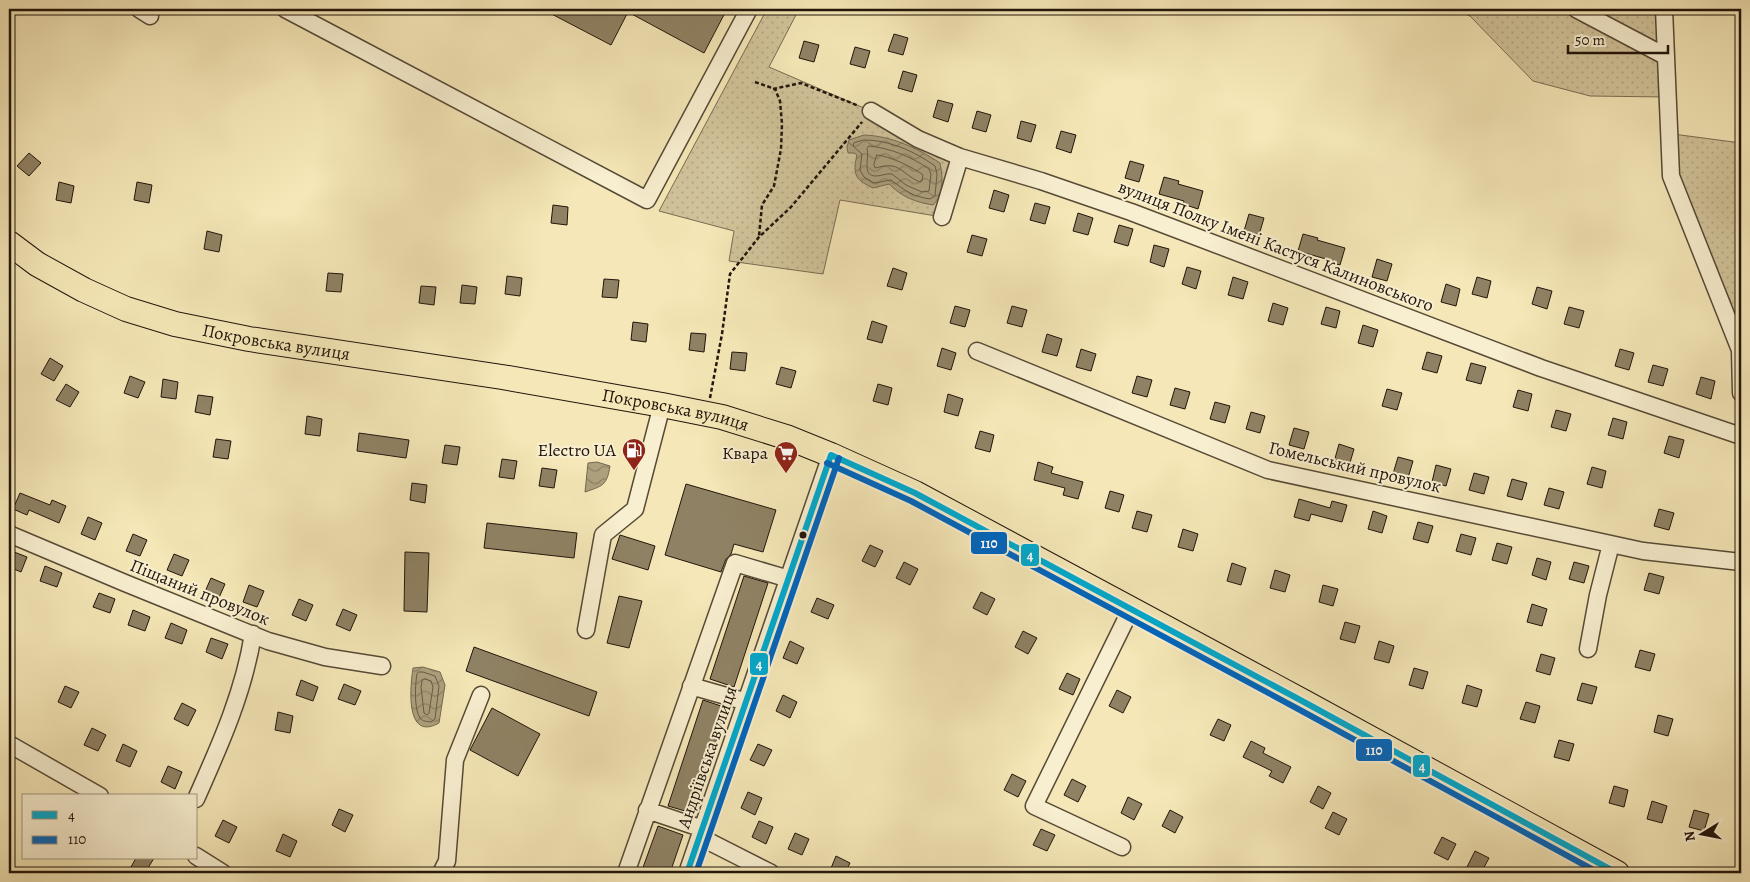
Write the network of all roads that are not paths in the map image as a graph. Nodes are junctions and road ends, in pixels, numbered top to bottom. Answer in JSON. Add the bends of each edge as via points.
{"nodes":[{"id":1,"x":285,"y":9,"type":"edge"},
{"id":2,"x":749,"y":9,"type":"edge"},
{"id":3,"x":1576,"y":9,"type":"edge"},
{"id":4,"x":1664,"y":9,"type":"edge"},
{"id":5,"x":1665,"y":56,"type":"junction"},
{"id":6,"x":871,"y":111,"type":"road end"},
{"id":7,"x":960,"y":157,"type":"junction"},
{"id":8,"x":942,"y":216,"type":"dead end"},
{"id":9,"x":9,"y":242,"type":"edge"},
{"id":10,"x":977,"y":351,"type":"dead end"},
{"id":11,"x":1741,"y":393,"type":"edge"},
{"id":12,"x":662,"y":405,"type":"junction"},
{"id":13,"x":1741,"y":436,"type":"edge"},
{"id":14,"x":831,"y":455,"type":"junction"},
{"id":15,"x":9,"y":534,"type":"edge"},
{"id":16,"x":1610,"y":544,"type":"junction"},
{"id":17,"x":1741,"y":562,"type":"edge"},
{"id":18,"x":789,"y":579,"type":"junction"},
{"id":19,"x":1132,"y":609,"type":"junction"},
{"id":20,"x":586,"y":630,"type":"dead end"},
{"id":21,"x":253,"y":634,"type":"junction"},
{"id":22,"x":1588,"y":648,"type":"dead end"},
{"id":23,"x":382,"y":666,"type":"dead end"},
{"id":24,"x":692,"y":686,"type":"junction"},
{"id":25,"x":481,"y":695,"type":"dead end"},
{"id":26,"x":747,"y":702,"type":"junction"},
{"id":27,"x":9,"y":744,"type":"edge"},
{"id":28,"x":96,"y":794,"type":"edge"},
{"id":29,"x":198,"y":794,"type":"edge"},
{"id":30,"x":648,"y":810,"type":"junction"},
{"id":31,"x":701,"y":833,"type":"junction"},
{"id":32,"x":1122,"y":847,"type":"dead end"},
{"id":33,"x":198,"y":857,"type":"edge"},
{"id":34,"x":223,"y":873,"type":"edge"},
{"id":35,"x":441,"y":873,"type":"edge"},
{"id":36,"x":626,"y":873,"type":"edge"},
{"id":37,"x":687,"y":873,"type":"edge"},
{"id":38,"x":771,"y":873,"type":"edge"},
{"id":39,"x":1617,"y":873,"type":"edge"}],
"edges":[{"from":1,"to":2,"type":"street","via":[[647,200]]},
{"from":3,"to":5,"type":"street"},
{"from":4,"to":5,"type":"street"},
{"from":5,"to":11,"type":"street","via":[[1672,176],[1740,350]]},
{"from":6,"to":7,"type":"street","name":"вулиця Полку Імені Кастуся Калиновського","via":[[918,139]]},
{"from":7,"to":8,"type":"street"},
{"from":7,"to":13,"type":"street","name":"вулиця Полку Імені Кастуся Калиновського","via":[[1130,212],[1541,368]]},
{"from":9,"to":12,"type":"highway","name":"Покровська вулиця","via":[[38,264],[84,290],[126,309],[175,324],[249,339]]},
{"from":10,"to":16,"type":"street","name":"Гомельський провулок","via":[[1268,470]]},
{"from":12,"to":14,"type":"highway","name":"Покровська вулиця","via":[[722,417]]},
{"from":12,"to":20,"type":"street","via":[[635,510],[603,535]]},
{"from":14,"to":18,"type":"street","name":"Андріївська вулиця"},
{"from":14,"to":19,"type":"highway","name":"Покровська вулиця","via":[[915,493]]},
{"from":15,"to":21,"type":"street","name":"Піщаний провулок"},
{"from":16,"to":17,"type":"street","name":"Гомельський провулок"},
{"from":16,"to":22,"type":"street"},
{"from":18,"to":24,"type":"street","via":[[736,563]]},
{"from":18,"to":26,"type":"street","name":"Андріївська вулиця"},
{"from":19,"to":32,"type":"street","via":[[1034,806]]},
{"from":19,"to":39,"type":"highway","name":"Покровська вулиця"},
{"from":21,"to":23,"type":"street","name":"Піщаний провулок","via":[[325,657]]},
{"from":21,"to":29,"type":"street","via":[[241,690]]},
{"from":24,"to":26,"type":"street"},
{"from":24,"to":30,"type":"street"},
{"from":25,"to":35,"type":"street","via":[[455,760],[447,862]]},
{"from":26,"to":31,"type":"street","name":"Андріївська вулиця"},
{"from":27,"to":28,"type":"street"},
{"from":30,"to":31,"type":"street"},
{"from":30,"to":36,"type":"street"},
{"from":31,"to":37,"type":"street","name":"Андріївська вулиця"},
{"from":31,"to":38,"type":"street"},
{"from":33,"to":34,"type":"street"}]}
